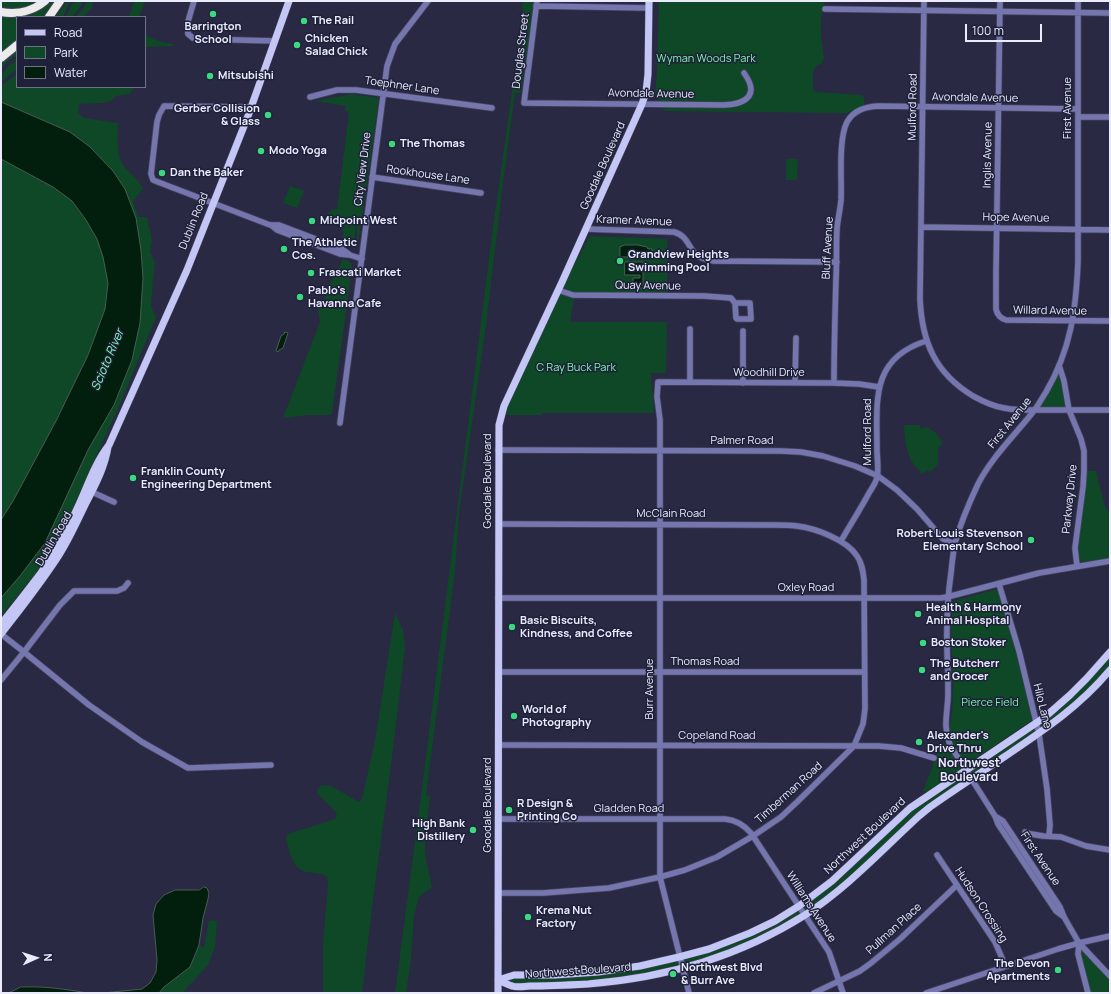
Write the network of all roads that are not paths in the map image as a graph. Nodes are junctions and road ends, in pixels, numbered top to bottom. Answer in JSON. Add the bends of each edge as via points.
{"nodes":[{"id":1,"x":45,"y":1,"type":"edge"},
{"id":2,"x":60,"y":1,"type":"edge"},
{"id":3,"x":194,"y":1,"type":"edge"},
{"id":4,"x":289,"y":1,"type":"edge"},
{"id":5,"x":428,"y":1,"type":"edge"},
{"id":6,"x":924,"y":1,"type":"edge"},
{"id":7,"x":1000,"y":1,"type":"edge"},
{"id":8,"x":1078,"y":1,"type":"edge"},
{"id":9,"x":537,"y":4,"type":"edge"},
{"id":10,"x":649,"y":4,"type":"edge"},
{"id":11,"x":825,"y":9,"type":"dead end"},
{"id":12,"x":924,"y":11,"type":"junction"},
{"id":13,"x":1000,"y":11,"type":"junction"},
{"id":14,"x":1,"y":12,"type":"edge"},
{"id":15,"x":1078,"y":13,"type":"junction"},
{"id":16,"x":1110,"y":13,"type":"edge"},
{"id":17,"x":50,"y":16,"type":"edge"},
{"id":18,"x":275,"y":41,"type":"junction"},
{"id":19,"x":16,"y":46,"type":"edge"},
{"id":20,"x":1,"y":58,"type":"edge"},
{"id":21,"x":744,"y":73,"type":"dead end"},
{"id":22,"x":383,"y":94,"type":"junction"},
{"id":23,"x":310,"y":97,"type":"dead end"},
{"id":24,"x":524,"y":103,"type":"joint"},
{"id":25,"x":642,"y":104,"type":"junction"},
{"id":26,"x":251,"y":107,"type":"junction"},
{"id":27,"x":923,"y":107,"type":"junction"},
{"id":28,"x":492,"y":108,"type":"dead end"},
{"id":29,"x":998,"y":108,"type":"junction"},
{"id":30,"x":1078,"y":109,"type":"junction"},
{"id":31,"x":851,"y":116,"type":"joint"},
{"id":32,"x":1078,"y":117,"type":"junction"},
{"id":33,"x":1110,"y":117,"type":"edge"},
{"id":34,"x":372,"y":177,"type":"junction"},
{"id":35,"x":481,"y":192,"type":"dead end"},
{"id":36,"x":213,"y":203,"type":"junction"},
{"id":37,"x":921,"y":227,"type":"junction"},
{"id":38,"x":996,"y":228,"type":"junction"},
{"id":39,"x":586,"y":229,"type":"junction"},
{"id":40,"x":1077,"y":229,"type":"junction"},
{"id":41,"x":1110,"y":230,"type":"edge"},
{"id":42,"x":362,"y":259,"type":"junction"},
{"id":43,"x":837,"y":262,"type":"junction"},
{"id":44,"x":558,"y":290,"type":"junction"},
{"id":45,"x":735,"y":304,"type":"dead end"},
{"id":46,"x":996,"y":309,"type":"joint"},
{"id":47,"x":1073,"y":321,"type":"junction"},
{"id":48,"x":1110,"y":321,"type":"edge"},
{"id":49,"x":690,"y":329,"type":"dead end"},
{"id":50,"x":743,"y":331,"type":"dead end"},
{"id":51,"x":796,"y":338,"type":"dead end"},
{"id":52,"x":926,"y":341,"type":"junction"},
{"id":53,"x":1059,"y":365,"type":"junction"},
{"id":54,"x":658,"y":382,"type":"joint"},
{"id":55,"x":690,"y":382,"type":"junction"},
{"id":56,"x":743,"y":383,"type":"junction"},
{"id":57,"x":795,"y":383,"type":"junction"},
{"id":58,"x":834,"y":383,"type":"junction"},
{"id":59,"x":880,"y":387,"type":"junction"},
{"id":60,"x":1069,"y":410,"type":"junction"},
{"id":61,"x":1110,"y":410,"type":"edge"},
{"id":62,"x":1034,"y":411,"type":"junction"},
{"id":63,"x":340,"y":423,"type":"dead end"},
{"id":64,"x":109,"y":445,"type":"junction"},
{"id":65,"x":498,"y":450,"type":"junction"},
{"id":66,"x":660,"y":451,"type":"junction"},
{"id":67,"x":878,"y":476,"type":"junction"},
{"id":68,"x":92,"y":492,"type":"junction"},
{"id":69,"x":114,"y":502,"type":"dead end"},
{"id":70,"x":499,"y":524,"type":"junction"},
{"id":71,"x":660,"y":524,"type":"junction"},
{"id":72,"x":841,"y":541,"type":"junction"},
{"id":73,"x":955,"y":544,"type":"junction"},
{"id":74,"x":1110,"y":560,"type":"edge"},
{"id":75,"x":1077,"y":566,"type":"junction"},
{"id":76,"x":128,"y":583,"type":"dead end"},
{"id":77,"x":999,"y":584,"type":"junction"},
{"id":78,"x":948,"y":597,"type":"junction"},
{"id":79,"x":498,"y":598,"type":"junction"},
{"id":80,"x":660,"y":598,"type":"junction"},
{"id":81,"x":864,"y":598,"type":"junction"},
{"id":82,"x":1,"y":624,"type":"edge"},
{"id":83,"x":1,"y":634,"type":"edge"},
{"id":84,"x":24,"y":652,"type":"junction"},
{"id":85,"x":1110,"y":653,"type":"edge"},
{"id":86,"x":1110,"y":670,"type":"edge"},
{"id":87,"x":499,"y":672,"type":"junction"},
{"id":88,"x":660,"y":672,"type":"junction"},
{"id":89,"x":864,"y":672,"type":"junction"},
{"id":90,"x":1,"y":680,"type":"edge"},
{"id":91,"x":1036,"y":722,"type":"junction"},
{"id":92,"x":1039,"y":734,"type":"junction"},
{"id":93,"x":499,"y":746,"type":"junction"},
{"id":94,"x":660,"y":746,"type":"junction"},
{"id":95,"x":854,"y":746,"type":"junction"},
{"id":96,"x":934,"y":758,"type":"dead end"},
{"id":97,"x":271,"y":766,"type":"dead end"},
{"id":98,"x":966,"y":770,"type":"junction"},
{"id":99,"x":971,"y":779,"type":"junction"},
{"id":100,"x":499,"y":819,"type":"junction"},
{"id":101,"x":660,"y":820,"type":"junction"},
{"id":102,"x":1025,"y":832,"type":"dead end"},
{"id":103,"x":753,"y":836,"type":"junction"},
{"id":104,"x":1049,"y":836,"type":"junction"},
{"id":105,"x":1110,"y":850,"type":"edge"},
{"id":106,"x":938,"y":856,"type":"dead end"},
{"id":107,"x":660,"y":877,"type":"junction"},
{"id":108,"x":957,"y":885,"type":"junction"},
{"id":109,"x":499,"y":893,"type":"junction"},
{"id":110,"x":799,"y":906,"type":"junction"},
{"id":111,"x":805,"y":915,"type":"junction"},
{"id":112,"x":1110,"y":936,"type":"edge"},
{"id":113,"x":1079,"y":943,"type":"junction"},
{"id":114,"x":679,"y":957,"type":"junction"},
{"id":115,"x":1004,"y":966,"type":"junction"},
{"id":116,"x":682,"y":968,"type":"junction"},
{"id":117,"x":1110,"y":976,"type":"edge"},
{"id":118,"x":498,"y":980,"type":"junction"},
{"id":119,"x":839,"y":980,"type":"junction"},
{"id":120,"x":498,"y":993,"type":"edge"},
{"id":121,"x":689,"y":993,"type":"edge"},
{"id":122,"x":814,"y":993,"type":"edge"},
{"id":123,"x":843,"y":993,"type":"edge"},
{"id":124,"x":926,"y":993,"type":"edge"},
{"id":125,"x":1088,"y":993,"type":"edge"}],
"edges":[{"from":1,"to":14,"type":"highway","via":[[38,7],[23,12]]},
{"from":2,"to":17,"type":"highway"},
{"from":3,"to":18,"type":"street","via":[[187,26],[188,34],[193,38]]},
{"from":4,"to":18,"type":"main road","name":"Dublin Road"},
{"from":5,"to":22,"type":"street","name":"City View Drive","via":[[394,44],[387,66]]},
{"from":6,"to":12,"type":"street","name":"Mulford Road"},
{"from":7,"to":13,"type":"street","name":"Inglis Avenue"},
{"from":8,"to":15,"type":"street","name":"First Avenue"},
{"from":9,"to":10,"type":"street"},
{"from":9,"to":24,"type":"street","name":"Douglas Street"},
{"from":10,"to":25,"type":"main road","name":"Goodale Boulevard","via":[[648,74]]},
{"from":11,"to":12,"type":"street"},
{"from":12,"to":13,"type":"street"},
{"from":12,"to":27,"type":"street","name":"Mulford Road"},
{"from":13,"to":15,"type":"street"},
{"from":13,"to":29,"type":"street","name":"Inglis Avenue"},
{"from":15,"to":16,"type":"street"},
{"from":15,"to":30,"type":"street","name":"First Avenue"},
{"from":18,"to":26,"type":"main road","name":"Dublin Road"},
{"from":19,"to":20,"type":"highway"},
{"from":21,"to":25,"type":"street","name":"Avondale Avenue","via":[[749,79],[750,94],[744,101],[735,104]]},
{"from":22,"to":23,"type":"street","name":"Toephner Lane","via":[[346,90]]},
{"from":22,"to":28,"type":"street","name":"Toephner Lane"},
{"from":22,"to":34,"type":"street","name":"City View Drive"},
{"from":24,"to":25,"type":"street","name":"Avondale Avenue"},
{"from":25,"to":39,"type":"main road","name":"Goodale Boulevard"},
{"from":26,"to":36,"type":"main road","name":"Dublin Road"},
{"from":26,"to":36,"type":"street","via":[[164,106],[159,115],[152,178]]},
{"from":27,"to":29,"type":"street","name":"Avondale Avenue"},
{"from":27,"to":31,"type":"street","name":"Avondale Avenue","via":[[869,107]]},
{"from":27,"to":37,"type":"street","name":"Mulford Road"},
{"from":29,"to":30,"type":"street","name":"Avondale Avenue"},
{"from":29,"to":38,"type":"street","name":"Inglis Avenue"},
{"from":30,"to":32,"type":"street","name":"First Avenue"},
{"from":31,"to":43,"type":"street","name":"Bluff Avenue","via":[[842,137]]},
{"from":32,"to":33,"type":"street"},
{"from":32,"to":40,"type":"street","name":"First Avenue"},
{"from":34,"to":35,"type":"street","name":"Rookhouse Lane"},
{"from":34,"to":42,"type":"street","name":"City View Drive"},
{"from":36,"to":42,"type":"street","via":[[270,224],[277,230],[320,243],[340,254]]},
{"from":36,"to":64,"type":"main road","name":"Dublin Road","via":[[187,270]]},
{"from":37,"to":38,"type":"street","name":"Hope Avenue"},
{"from":37,"to":52,"type":"street","name":"Mulford Road","via":[[921,313]]},
{"from":38,"to":40,"type":"street","name":"Hope Avenue"},
{"from":38,"to":46,"type":"street","name":"Inglis Avenue"},
{"from":39,"to":43,"type":"street","name":"Kramer Avenue","via":[[674,232],[682,236],[697,256],[714,261]]},
{"from":39,"to":44,"type":"main road","name":"Goodale Boulevard"},
{"from":40,"to":41,"type":"street","name":"Hope Avenue"},
{"from":40,"to":47,"type":"street","name":"First Avenue","via":[[1077,293]]},
{"from":42,"to":63,"type":"street","name":"City View Drive"},
{"from":43,"to":58,"type":"street","name":"Bluff Avenue"},
{"from":44,"to":45,"type":"street","name":"Quay Avenue","via":[[573,295],[731,298]]},
{"from":44,"to":65,"type":"main road","name":"Goodale Boulevard","via":[[502,410]]},
{"from":46,"to":47,"type":"street","name":"Willard Avenue","via":[[999,316],[1006,320]]},
{"from":47,"to":48,"type":"street","name":"Willard Avenue"},
{"from":47,"to":53,"type":"street","name":"First Avenue"},
{"from":49,"to":55,"type":"street"},
{"from":50,"to":56,"type":"street"},
{"from":51,"to":57,"type":"street"},
{"from":52,"to":59,"type":"street","name":"Mulford Road","via":[[906,350],[892,362],[884,374]]},
{"from":52,"to":62,"type":"street","via":[[942,370],[954,384],[995,406]]},
{"from":53,"to":60,"type":"street","name":"Parkway Drive"},
{"from":53,"to":62,"type":"street","name":"First Avenue"},
{"from":54,"to":55,"type":"street","name":"Woodhill Drive"},
{"from":54,"to":66,"type":"street","name":"Burr Avenue"},
{"from":55,"to":56,"type":"street","name":"Woodhill Drive"},
{"from":56,"to":57,"type":"street","name":"Woodhill Drive"},
{"from":57,"to":58,"type":"street","name":"Woodhill Drive"},
{"from":58,"to":59,"type":"street","name":"Woodhill Drive"},
{"from":59,"to":67,"type":"street","name":"Mulford Road","via":[[877,398]]},
{"from":60,"to":61,"type":"street"},
{"from":60,"to":62,"type":"street"},
{"from":60,"to":75,"type":"street","name":"Parkway Drive","via":[[1084,451],[1083,487],[1075,548]]},
{"from":62,"to":73,"type":"street","name":"First Avenue","via":[[995,457],[986,472]]},
{"from":64,"to":68,"type":"main road","name":"Dublin Road","via":[[107,458]]},
{"from":64,"to":82,"type":"main road","name":"Dublin Road","via":[[101,455],[56,548]]},
{"from":65,"to":66,"type":"street","name":"Palmer Road"},
{"from":65,"to":70,"type":"main road","name":"Goodale Boulevard"},
{"from":66,"to":67,"type":"street","name":"Palmer Road","via":[[801,452],[823,456]]},
{"from":66,"to":71,"type":"street","name":"Burr Avenue"},
{"from":67,"to":72,"type":"street","name":"Mulford Road"},
{"from":67,"to":73,"type":"street","name":"Palmer Road","via":[[917,508],[943,539]]},
{"from":68,"to":69,"type":"street"},
{"from":68,"to":83,"type":"main road","name":"Dublin Road","via":[[60,554]]},
{"from":70,"to":71,"type":"street","name":"McClain Road"},
{"from":70,"to":79,"type":"main road","name":"Goodale Boulevard"},
{"from":71,"to":72,"type":"street","name":"McClain Road","via":[[798,526]]},
{"from":71,"to":80,"type":"street","name":"Burr Avenue"},
{"from":72,"to":81,"type":"street","via":[[854,552],[861,563]]},
{"from":73,"to":78,"type":"street","name":"First Avenue"},
{"from":74,"to":75,"type":"street","name":"Oxley Road"},
{"from":75,"to":77,"type":"street","name":"Oxley Road"},
{"from":76,"to":84,"type":"street","via":[[117,592],[74,591]]},
{"from":77,"to":78,"type":"street","name":"Oxley Road"},
{"from":77,"to":91,"type":"street","name":"Hilo Lane"},
{"from":78,"to":81,"type":"street","name":"Oxley Road"},
{"from":78,"to":98,"type":"street","name":"First Avenue","via":[[946,732],[950,745]]},
{"from":79,"to":80,"type":"street","name":"Oxley Road"},
{"from":79,"to":87,"type":"main road","name":"Goodale Boulevard"},
{"from":80,"to":81,"type":"street","name":"Oxley Road"},
{"from":80,"to":88,"type":"street","name":"Burr Avenue"},
{"from":81,"to":89,"type":"street"},
{"from":83,"to":84,"type":"street"},
{"from":84,"to":90,"type":"street"},
{"from":84,"to":97,"type":"street","via":[[91,706],[142,742],[188,768]]},
{"from":85,"to":91,"type":"main road","name":"Northwest Boulevard","via":[[1070,695]]},
{"from":86,"to":92,"type":"main road","name":"Northwest Boulevard","via":[[1081,701]]},
{"from":87,"to":88,"type":"street","name":"Thomas Road"},
{"from":87,"to":93,"type":"main road","name":"Goodale Boulevard"},
{"from":88,"to":89,"type":"street","name":"Thomas Road"},
{"from":88,"to":94,"type":"street","name":"Burr Avenue"},
{"from":89,"to":95,"type":"street","via":[[864,717]]},
{"from":91,"to":92,"type":"street","name":"Hilo Lane"},
{"from":91,"to":98,"type":"main road","name":"Northwest Boulevard"},
{"from":92,"to":99,"type":"main road","name":"Northwest Boulevard"},
{"from":92,"to":104,"type":"street","name":"Hilo Lane","via":[[1047,789]]},
{"from":93,"to":94,"type":"street","name":"Copeland Road"},
{"from":93,"to":100,"type":"main road","name":"Goodale Boulevard"},
{"from":94,"to":95,"type":"street","name":"Copeland Road"},
{"from":94,"to":101,"type":"street","name":"Burr Avenue"},
{"from":95,"to":96,"type":"street","name":"Copeland Road","via":[[901,748]]},
{"from":95,"to":103,"type":"street","name":"Timberman Road","via":[[786,812]]},
{"from":98,"to":99,"type":"street","name":"First Avenue"},
{"from":98,"to":110,"type":"main road","name":"Northwest Boulevard","via":[[910,808],[836,878]]},
{"from":99,"to":111,"type":"main road","name":"Northwest Boulevard","via":[[919,816],[838,890]]},
{"from":99,"to":113,"type":"street","name":"First Avenue","via":[[995,816],[1003,821],[1060,907]]},
{"from":100,"to":101,"type":"street","name":"Gladden Road"},
{"from":100,"to":109,"type":"main road","name":"Goodale Boulevard"},
{"from":101,"to":103,"type":"street","name":"Gladden Road","via":[[729,820],[740,823]]},
{"from":101,"to":107,"type":"street","name":"Burr Avenue"},
{"from":102,"to":104,"type":"street"},
{"from":103,"to":107,"type":"street","name":"Timberman Road","via":[[717,857]]},
{"from":103,"to":110,"type":"street","name":"Williams Avenue"},
{"from":104,"to":105,"type":"street"},
{"from":106,"to":108,"type":"street","name":"Hudson Crossing"},
{"from":107,"to":109,"type":"street","name":"Timberman Road","via":[[598,889]]},
{"from":107,"to":114,"type":"street","name":"Burr Avenue"},
{"from":108,"to":115,"type":"street","name":"Hudson Crossing","via":[[995,942]]},
{"from":108,"to":119,"type":"street","name":"Pullman Place","via":[[871,963]]},
{"from":109,"to":118,"type":"main road","name":"Goodale Boulevard"},
{"from":110,"to":111,"type":"street","name":"Williams Avenue"},
{"from":110,"to":114,"type":"main road","name":"Northwest Boulevard","via":[[750,932],[714,947]]},
{"from":111,"to":116,"type":"main road","name":"Northwest Boulevard","via":[[746,946]]},
{"from":111,"to":119,"type":"street","name":"Williams Avenue","via":[[829,952]]},
{"from":112,"to":113,"type":"street"},
{"from":113,"to":115,"type":"street"},
{"from":113,"to":117,"type":"street","name":"First Avenue"},
{"from":113,"to":125,"type":"street","name":"First Avenue","via":[[1078,954]]},
{"from":114,"to":116,"type":"street","name":"Burr Avenue"},
{"from":114,"to":118,"type":"main road","name":"Northwest Boulevard","via":[[602,972],[514,975]]},
{"from":115,"to":124,"type":"street"},
{"from":116,"to":118,"type":"main road","name":"Northwest Boulevard","via":[[603,983],[562,986],[514,987]]},
{"from":116,"to":121,"type":"street","name":"Burr Avenue"},
{"from":118,"to":120,"type":"main road","name":"Goodale Boulevard"},
{"from":119,"to":122,"type":"street","name":"Pullman Place"},
{"from":119,"to":123,"type":"street","name":"Williams Avenue"}]}
